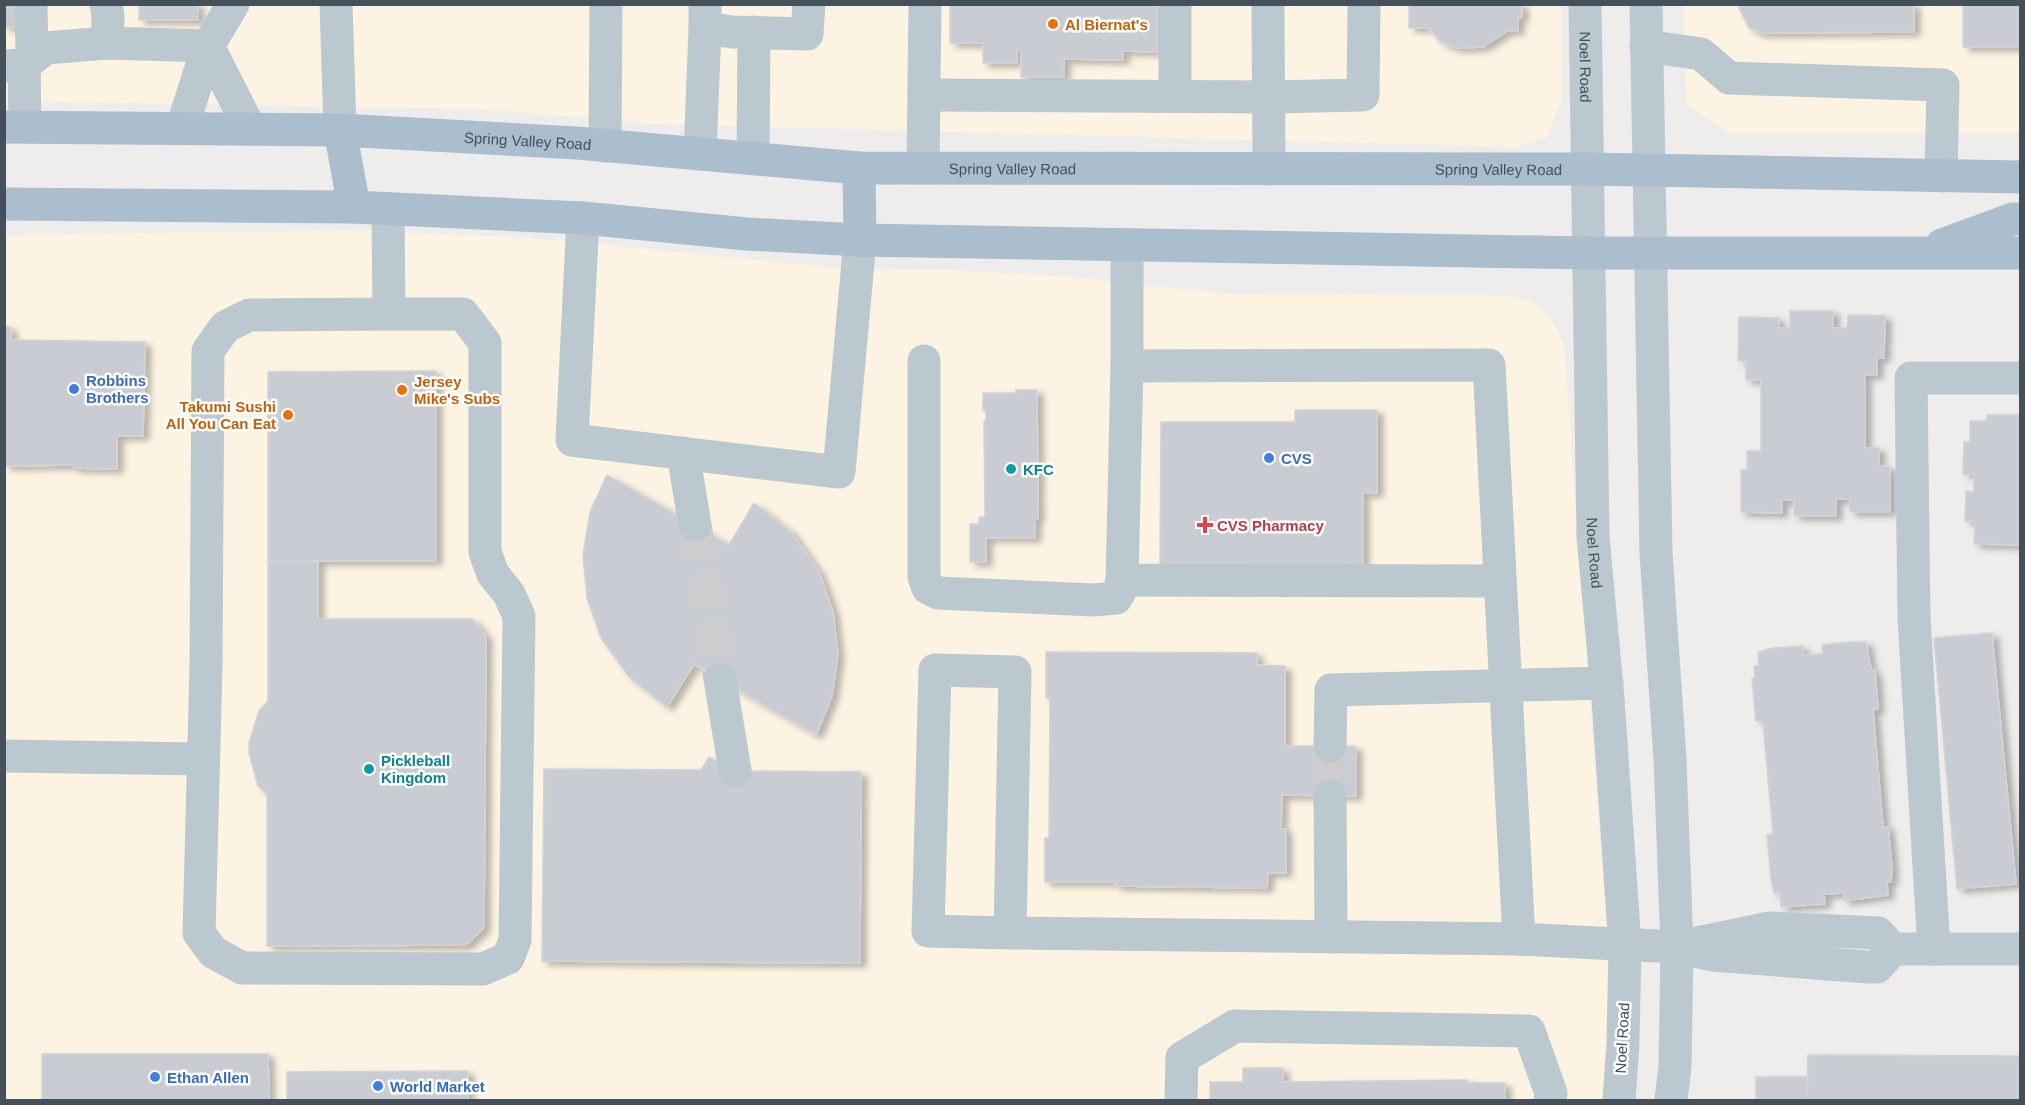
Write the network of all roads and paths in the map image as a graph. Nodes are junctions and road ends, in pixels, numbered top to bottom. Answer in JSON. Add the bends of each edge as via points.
{"nodes":[{"id":1,"x":31,"y":4,"type":"edge"},
{"id":2,"x":106,"y":4,"type":"edge"},
{"id":3,"x":233,"y":4,"type":"edge"},
{"id":4,"x":336,"y":4,"type":"edge"},
{"id":5,"x":606,"y":4,"type":"edge"},
{"id":6,"x":809,"y":4,"type":"edge"},
{"id":7,"x":925,"y":4,"type":"edge"},
{"id":8,"x":1175,"y":4,"type":"edge"},
{"id":9,"x":1268,"y":4,"type":"edge"},
{"id":10,"x":1364,"y":4,"type":"edge"},
{"id":11,"x":1585,"y":4,"type":"edge"},
{"id":12,"x":1646,"y":4,"type":"edge"},
{"id":13,"x":705,"y":16,"type":"edge"},
{"id":14,"x":754,"y":32,"type":"junction"},
{"id":15,"x":107,"y":43,"type":"junction"},
{"id":16,"x":208,"y":45,"type":"junction"},
{"id":17,"x":1646,"y":46,"type":"junction"},
{"id":18,"x":20,"y":63,"type":"edge"},
{"id":19,"x":924,"y":95,"type":"junction"},
{"id":20,"x":1175,"y":96,"type":"junction"},
{"id":21,"x":1269,"y":97,"type":"junction"},
{"id":22,"x":15,"y":127,"type":"edge"},
{"id":23,"x":182,"y":128,"type":"junction"},
{"id":24,"x":250,"y":129,"type":"junction"},
{"id":25,"x":340,"y":130,"type":"junction"},
{"id":26,"x":605,"y":146,"type":"junction"},
{"id":27,"x":700,"y":154,"type":"junction"},
{"id":28,"x":753,"y":158,"type":"junction"},
{"id":29,"x":859,"y":168,"type":"junction"},
{"id":30,"x":923,"y":168,"type":"junction"},
{"id":31,"x":1269,"y":169,"type":"junction"},
{"id":32,"x":1587,"y":170,"type":"junction"},
{"id":33,"x":1648,"y":172,"type":"junction"},
{"id":34,"x":1941,"y":176,"type":"junction"},
{"id":35,"x":2020,"y":177,"type":"edge"},
{"id":36,"x":4,"y":204,"type":"edge"},
{"id":37,"x":354,"y":207,"type":"junction"},
{"id":38,"x":388,"y":209,"type":"junction"},
{"id":39,"x":583,"y":218,"type":"junction"},
{"id":40,"x":2020,"y":219,"type":"edge"},
{"id":41,"x":860,"y":240,"type":"junction"},
{"id":42,"x":1127,"y":246,"type":"junction"},
{"id":43,"x":1649,"y":252,"type":"junction"},
{"id":44,"x":1920,"y":252,"type":"junction"},
{"id":45,"x":1588,"y":253,"type":"junction"},
{"id":46,"x":2020,"y":253,"type":"edge"},
{"id":47,"x":389,"y":314,"type":"junction"},
{"id":48,"x":924,"y":361,"type":"dead end"},
{"id":49,"x":1127,"y":366,"type":"junction"},
{"id":50,"x":2020,"y":378,"type":"edge"},
{"id":51,"x":683,"y":453,"type":"junction"},
{"id":52,"x":695,"y":525,"type":"tunnel mouth"},
{"id":53,"x":1122,"y":580,"type":"junction"},
{"id":54,"x":1500,"y":580,"type":"junction"},
{"id":55,"x":720,"y":679,"type":"tunnel mouth"},
{"id":56,"x":1607,"y":683,"type":"junction"},
{"id":57,"x":1505,"y":687,"type":"junction"},
{"id":58,"x":1330,"y":746,"type":"tunnel mouth"},
{"id":59,"x":4,"y":756,"type":"edge"},
{"id":60,"x":203,"y":759,"type":"junction"},
{"id":61,"x":735,"y":771,"type":"dead end"},
{"id":62,"x":1330,"y":796,"type":"tunnel mouth"},
{"id":63,"x":1010,"y":933,"type":"junction"},
{"id":64,"x":1331,"y":937,"type":"junction"},
{"id":65,"x":1519,"y":939,"type":"junction"},
{"id":66,"x":1625,"y":946,"type":"junction"},
{"id":67,"x":1677,"y":947,"type":"junction"},
{"id":68,"x":1934,"y":949,"type":"junction"},
{"id":69,"x":2020,"y":949,"type":"edge"},
{"id":70,"x":1181,"y":1101,"type":"edge"},
{"id":71,"x":1550,"y":1101,"type":"edge"},
{"id":72,"x":1618,"y":1101,"type":"edge"},
{"id":73,"x":1671,"y":1101,"type":"edge"}],
"edges":[{"from":1,"to":18,"type":"street"},
{"from":2,"to":15,"type":"street"},
{"from":3,"to":16,"type":"street"},
{"from":4,"to":25,"type":"street"},
{"from":5,"to":26,"type":"street"},
{"from":6,"to":14,"type":"street","via":[[807,34]]},
{"from":7,"to":19,"type":"street"},
{"from":8,"to":20,"type":"street"},
{"from":9,"to":21,"type":"street"},
{"from":10,"to":21,"type":"street","via":[[1364,95]]},
{"from":11,"to":32,"type":"street","name":"Noel Road"},
{"from":12,"to":17,"type":"street"},
{"from":13,"to":14,"type":"street"},
{"from":13,"to":27,"type":"street"},
{"from":14,"to":28,"type":"street"},
{"from":15,"to":16,"type":"street"},
{"from":15,"to":18,"type":"street","via":[[46,48]]},
{"from":16,"to":23,"type":"street"},
{"from":16,"to":24,"type":"street"},
{"from":17,"to":33,"type":"street"},
{"from":17,"to":34,"type":"street","via":[[1701,54],[1729,78],[1943,85]]},
{"from":18,"to":22,"type":"street"},
{"from":19,"to":20,"type":"street"},
{"from":19,"to":30,"type":"street"},
{"from":20,"to":21,"type":"street"},
{"from":21,"to":31,"type":"street"},
{"from":22,"to":23,"type":"main road","name":"Spring Valley Road"},
{"from":23,"to":24,"type":"main road","name":"Spring Valley Road"},
{"from":24,"to":25,"type":"main road","name":"Spring Valley Road"},
{"from":25,"to":26,"type":"main road","name":"Spring Valley Road"},
{"from":25,"to":37,"type":"main road"},
{"from":26,"to":27,"type":"main road","name":"Spring Valley Road"},
{"from":27,"to":28,"type":"main road","name":"Spring Valley Road"},
{"from":28,"to":29,"type":"main road","name":"Spring Valley Road"},
{"from":29,"to":30,"type":"main road","name":"Spring Valley Road"},
{"from":29,"to":41,"type":"main road"},
{"from":30,"to":31,"type":"main road","name":"Spring Valley Road"},
{"from":31,"to":32,"type":"main road","name":"Spring Valley Road"},
{"from":32,"to":33,"type":"main road","name":"Spring Valley Road"},
{"from":32,"to":45,"type":"street","name":"Noel Road"},
{"from":33,"to":34,"type":"main road","name":"Spring Valley Road"},
{"from":33,"to":43,"type":"street"},
{"from":34,"to":35,"type":"main road","name":"Spring Valley Road"},
{"from":36,"to":37,"type":"main road"},
{"from":37,"to":38,"type":"main road"},
{"from":38,"to":39,"type":"main road"},
{"from":38,"to":47,"type":"street"},
{"from":39,"to":41,"type":"main road"},
{"from":39,"to":51,"type":"street","via":[[572,440]]},
{"from":40,"to":44,"type":"main road"},
{"from":41,"to":42,"type":"main road"},
{"from":41,"to":51,"type":"street","via":[[839,472]]},
{"from":42,"to":45,"type":"main road"},
{"from":42,"to":49,"type":"street"},
{"from":43,"to":44,"type":"main road"},
{"from":43,"to":45,"type":"main road"},
{"from":43,"to":67,"type":"street","via":[[1656,553],[1670,759]]},
{"from":44,"to":46,"type":"main road"},
{"from":45,"to":56,"type":"street","name":"Noel Road","via":[[1593,537]]},
{"from":47,"to":60,"type":"street","via":[[249,315],[225,327],[208,351]]},
{"from":47,"to":60,"type":"street","via":[[463,314],[484,343],[485,552],[493,574],[509,594],[519,616],[515,940],[508,958],[483,969],[242,968],[213,952],[200,933]]},
{"from":48,"to":53,"type":"street","via":[[924,577],[928,588],[938,593],[1093,600],[1116,598]]},
{"from":49,"to":53,"type":"street"},
{"from":49,"to":54,"type":"street","via":[[1489,365]]},
{"from":50,"to":68,"type":"street","via":[[1911,378],[1914,618]]},
{"from":51,"to":52,"type":"street"},
{"from":53,"to":54,"type":"street"},
{"from":54,"to":57,"type":"street"},
{"from":55,"to":61,"type":"street"},
{"from":56,"to":57,"type":"street"},
{"from":56,"to":66,"type":"street","name":"Noel Road"},
{"from":57,"to":58,"type":"street","via":[[1331,690]]},
{"from":57,"to":65,"type":"street"},
{"from":59,"to":60,"type":"street"},
{"from":62,"to":64,"type":"street"},
{"from":63,"to":63,"type":"street","via":[[1015,672],[935,670],[928,931]]},
{"from":63,"to":64,"type":"street"},
{"from":64,"to":65,"type":"street"},
{"from":65,"to":66,"type":"street"},
{"from":66,"to":67,"type":"street"},
{"from":66,"to":72,"type":"street","name":"Noel Road"},
{"from":67,"to":68,"type":"street","via":[[1712,955],[1868,967],[1877,967],[1893,949]]},
{"from":67,"to":73,"type":"street"},
{"from":68,"to":69,"type":"street"},
{"from":70,"to":71,"type":"street","via":[[1182,1058],[1235,1026],[1529,1031],[1551,1093]]}]}
